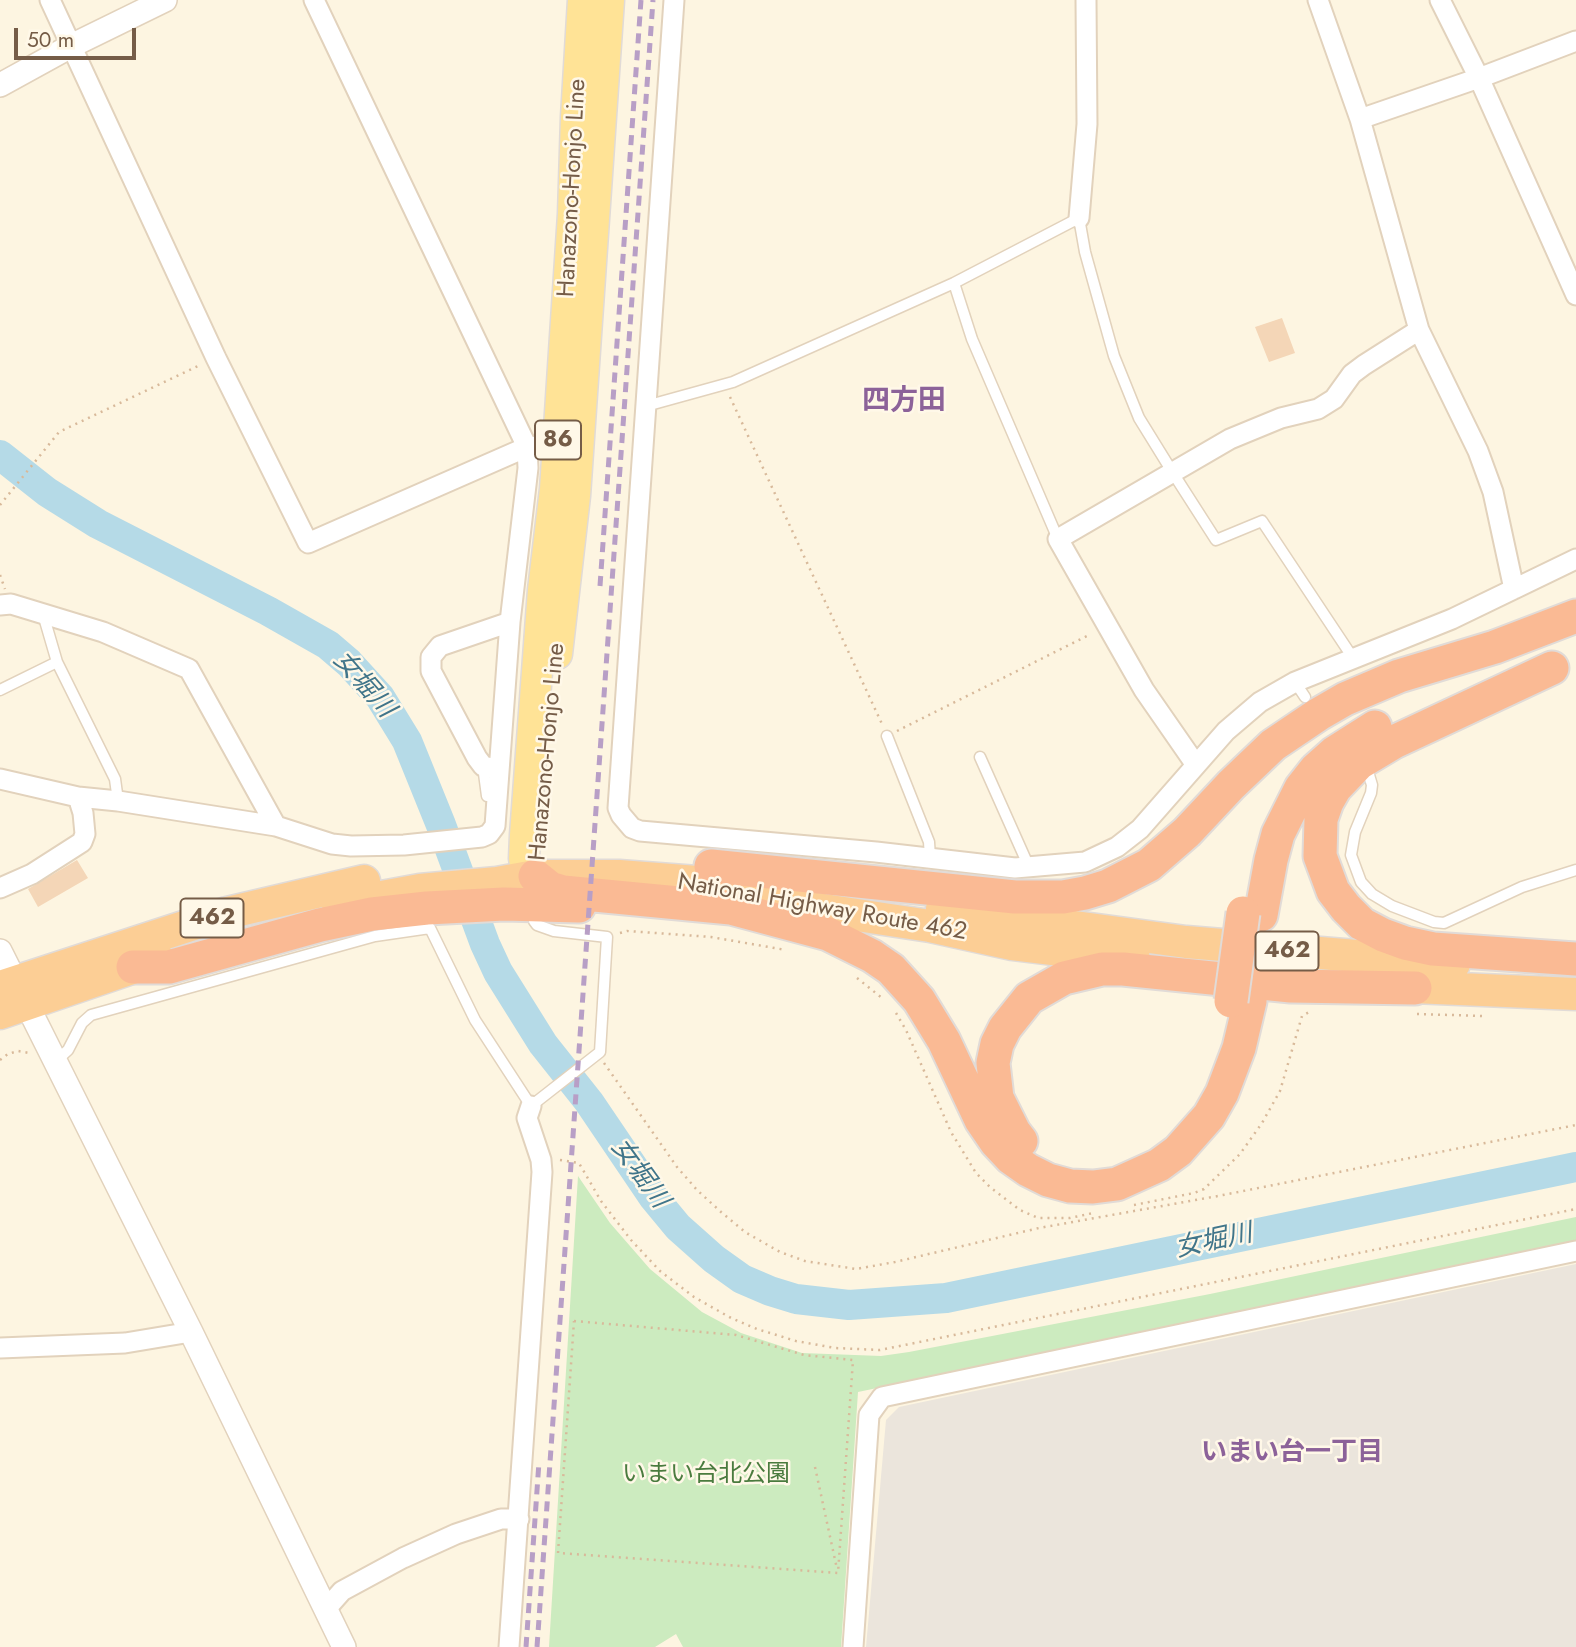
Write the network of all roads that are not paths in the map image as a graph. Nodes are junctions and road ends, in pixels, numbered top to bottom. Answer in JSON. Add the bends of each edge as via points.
{"nodes":[{"id":1,"x":50,"y":0,"type":"edge"},
{"id":2,"x":165,"y":0,"type":"edge"},
{"id":3,"x":314,"y":0,"type":"edge"},
{"id":4,"x":583,"y":0,"type":"edge"},
{"id":5,"x":609,"y":0,"type":"edge"},
{"id":6,"x":674,"y":0,"type":"edge"},
{"id":7,"x":1086,"y":0,"type":"edge"},
{"id":8,"x":1318,"y":0,"type":"edge"},
{"id":9,"x":1440,"y":0,"type":"edge"},
{"id":10,"x":1576,"y":41,"type":"edge"},
{"id":11,"x":71,"y":46,"type":"junction"},
{"id":12,"x":1479,"y":78,"type":"junction"},
{"id":13,"x":0,"y":85,"type":"edge"},
{"id":14,"x":1360,"y":120,"type":"junction"},
{"id":15,"x":1079,"y":218,"type":"junction"},
{"id":16,"x":954,"y":283,"type":"junction"},
{"id":17,"x":1576,"y":295,"type":"edge"},
{"id":18,"x":1419,"y":330,"type":"junction"},
{"id":19,"x":646,"y":406,"type":"junction"},
{"id":20,"x":527,"y":447,"type":"junction"},
{"id":21,"x":557,"y":447,"type":"junction"},
{"id":22,"x":1173,"y":473,"type":"junction"},
{"id":23,"x":1058,"y":539,"type":"junction"},
{"id":24,"x":1576,"y":559,"type":"edge"},
{"id":25,"x":1514,"y":589,"type":"junction"},
{"id":26,"x":0,"y":605,"type":"edge"},
{"id":27,"x":43,"y":614,"type":"junction"},
{"id":28,"x":1576,"y":616,"type":"edge"},
{"id":29,"x":510,"y":622,"type":"junction"},
{"id":30,"x":1495,"y":647,"type":"junction"},
{"id":31,"x":1353,"y":658,"type":"junction"},
{"id":32,"x":57,"y":662,"type":"junction"},
{"id":33,"x":1564,"y":663,"type":"edge"},
{"id":34,"x":0,"y":690,"type":"edge"},
{"id":35,"x":887,"y":736,"type":"road end"},
{"id":36,"x":980,"y":757,"type":"dead end"},
{"id":37,"x":1196,"y":765,"type":"junction"},
{"id":38,"x":487,"y":767,"type":"joint"},
{"id":39,"x":1369,"y":775,"type":"dead end"},
{"id":40,"x":0,"y":779,"type":"edge"},
{"id":41,"x":487,"y":796,"type":"dead end"},
{"id":42,"x":78,"y":797,"type":"junction"},
{"id":43,"x":118,"y":801,"type":"junction"},
{"id":44,"x":276,"y":826,"type":"junction"},
{"id":45,"x":930,"y":858,"type":"junction"},
{"id":46,"x":534,"y":864,"type":"junction"},
{"id":47,"x":711,"y":866,"type":"junction"},
{"id":48,"x":1029,"y":867,"type":"junction"},
{"id":49,"x":1576,"y":870,"type":"edge"},
{"id":50,"x":493,"y":872,"type":"junction"},
{"id":51,"x":416,"y":879,"type":"junction"},
{"id":52,"x":0,"y":888,"type":"edge"},
{"id":53,"x":1252,"y":914,"type":"junction"},
{"id":54,"x":534,"y":921,"type":"dead end"},
{"id":55,"x":798,"y":939,"type":"junction"},
{"id":56,"x":0,"y":951,"type":"edge"},
{"id":57,"x":1576,"y":962,"type":"edge"},
{"id":58,"x":133,"y":967,"type":"joint"},
{"id":59,"x":11,"y":997,"type":"edge"},
{"id":60,"x":1563,"y":1000,"type":"edge"},
{"id":61,"x":1240,"y":1001,"type":"junction"},
{"id":62,"x":1410,"y":1001,"type":"junction"},
{"id":63,"x":56,"y":1061,"type":"junction"},
{"id":64,"x":533,"y":1104,"type":"junction"},
{"id":65,"x":1576,"y":1251,"type":"edge"},
{"id":66,"x":191,"y":1332,"type":"junction"},
{"id":67,"x":0,"y":1348,"type":"edge"},
{"id":68,"x":519,"y":1519,"type":"junction"},
{"id":69,"x":326,"y":1609,"type":"junction"},
{"id":70,"x":344,"y":1647,"type":"edge"},
{"id":71,"x":509,"y":1647,"type":"edge"},
{"id":72,"x":853,"y":1647,"type":"edge"}],
"edges":[{"from":1,"to":11,"type":"street"},
{"from":2,"to":11,"type":"street"},
{"from":3,"to":20,"type":"street"},
{"from":4,"to":21,"type":"main road","name":"Hanazono-Honjo Line","number":"86"},
{"from":5,"to":46,"type":"main road","name":"Hanazono-Honjo Line","number":"86","via":[[575,496]]},
{"from":6,"to":19,"type":"street"},
{"from":7,"to":15,"type":"street","via":[[1087,124]]},
{"from":8,"to":14,"type":"street"},
{"from":9,"to":12,"type":"street"},
{"from":10,"to":12,"type":"street"},
{"from":11,"to":13,"type":"street"},
{"from":11,"to":20,"type":"street","via":[[307,543]]},
{"from":12,"to":14,"type":"street"},
{"from":12,"to":17,"type":"street"},
{"from":14,"to":18,"type":"street"},
{"from":15,"to":16,"type":"lane"},
{"from":15,"to":22,"type":"lane","via":[[1084,252],[1114,356],[1139,418]]},
{"from":16,"to":19,"type":"lane","via":[[724,384]]},
{"from":16,"to":23,"type":"lane","via":[[972,339]]},
{"from":18,"to":22,"type":"street","via":[[1352,374],[1334,399],[1318,409],[1230,439]]},
{"from":18,"to":25,"type":"street","via":[[1493,492]]},
{"from":19,"to":45,"type":"street","via":[[614,775],[621,816],[640,831]]},
{"from":20,"to":21,"type":"street"},
{"from":20,"to":29,"type":"street"},
{"from":21,"to":46,"type":"main road","name":"Hanazono-Honjo Line","number":"86","via":[[543,590]]},
{"from":22,"to":23,"type":"street"},
{"from":22,"to":31,"type":"lane","via":[[1216,540],[1262,521]]},
{"from":23,"to":37,"type":"street","via":[[1144,690]]},
{"from":24,"to":25,"type":"street"},
{"from":25,"to":31,"type":"street"},
{"from":26,"to":27,"type":"street"},
{"from":27,"to":32,"type":"lane"},
{"from":27,"to":44,"type":"street","via":[[103,632],[189,669]]},
{"from":28,"to":30,"type":"highway"},
{"from":29,"to":38,"type":"street","via":[[440,646],[431,657],[431,671]]},
{"from":29,"to":50,"type":"street","via":[[497,819],[489,834]]},
{"from":30,"to":47,"type":"highway","via":[[1399,676],[1319,714],[1273,745],[1149,865],[1085,893],[1015,897]]},
{"from":30,"to":53,"type":"highway","via":[[1344,724],[1306,754],[1279,791],[1260,836]]},
{"from":31,"to":37,"type":"street","via":[[1300,690],[1260,702]]},
{"from":32,"to":34,"type":"lane"},
{"from":32,"to":43,"type":"lane","via":[[115,779]]},
{"from":33,"to":53,"type":"highway","via":[[1420,707],[1334,753],[1316,769],[1290,807]]},
{"from":33,"to":57,"type":"highway","via":[[1359,762],[1327,802],[1321,819],[1320,856],[1346,908],[1383,935],[1433,949]]},
{"from":35,"to":45,"type":"lane","via":[[929,842]]},
{"from":36,"to":48,"type":"lane"},
{"from":37,"to":48,"type":"street","via":[[1140,829],[1117,847],[1085,862]]},
{"from":38,"to":41,"type":"lane"},
{"from":39,"to":49,"type":"lane","via":[[1371,793],[1351,855],[1361,882],[1392,906],[1444,923],[1522,887]]},
{"from":40,"to":42,"type":"street"},
{"from":42,"to":43,"type":"street"},
{"from":42,"to":52,"type":"street","via":[[85,834],[82,842]]},
{"from":43,"to":44,"type":"street"},
{"from":44,"to":51,"type":"street","via":[[332,844],[360,847]]},
{"from":45,"to":48,"type":"street"},
{"from":46,"to":47,"type":"highway","name":"National Highway Route 462","number":"462","via":[[646,859]]},
{"from":46,"to":50,"type":"highway","name":"National Highway Route 462","number":"462"},
{"from":46,"to":55,"type":"highway","via":[[550,888],[562,892],[731,908]]},
{"from":46,"to":62,"type":"highway","name":"National Highway Route 462","number":"462","via":[[710,883],[804,907],[1012,943],[1260,975]]},
{"from":47,"to":57,"type":"highway","name":"National Highway Route 462","number":"462","via":[[830,892],[1174,940],[1443,964]]},
{"from":50,"to":51,"type":"highway"},
{"from":50,"to":51,"type":"highway","name":"National Highway Route 462","number":"462"},
{"from":50,"to":55,"type":"highway"},
{"from":51,"to":58,"type":"highway","via":[[372,914],[169,967]]},
{"from":51,"to":59,"type":"highway","name":"National Highway Route 462","number":"462","via":[[318,890],[227,913]]},
{"from":53,"to":61,"type":"highway"},
{"from":54,"to":64,"type":"lane","via":[[554,931],[607,937],[601,1049]]},
{"from":55,"to":61,"type":"highway","via":[[828,934],[891,969],[932,1020],[996,1142],[1028,1170],[1070,1186],[1117,1184],[1178,1151],[1209,1116],[1222,1093],[1239,1048]]},
{"from":56,"to":59,"type":"street"},
{"from":58,"to":59,"type":"highway"},
{"from":59,"to":63,"type":"street"},
{"from":60,"to":62,"type":"highway","name":"National Highway Route 462","number":"462"},
{"from":61,"to":62,"type":"highway","via":[[1196,1099],[1170,1132],[1137,1156],[1099,1167],[1060,1164],[1027,1146],[1004,1115],[993,1063],[1005,1028],[1029,998],[1082,972],[1123,969]]},
{"from":63,"to":64,"type":"lane","via":[[91,1015],[375,936],[430,928],[475,1020]]},
{"from":63,"to":66,"type":"street"},
{"from":64,"to":68,"type":"street","via":[[527,1118],[540,1157],[541,1185]]},
{"from":65,"to":72,"type":"street","via":[[882,1397],[869,1415]]},
{"from":66,"to":67,"type":"street","via":[[125,1343]]},
{"from":66,"to":69,"type":"street"},
{"from":68,"to":69,"type":"street","via":[[501,1519],[456,1534],[402,1558],[342,1591]]},
{"from":68,"to":71,"type":"street"},
{"from":69,"to":70,"type":"street"}]}
